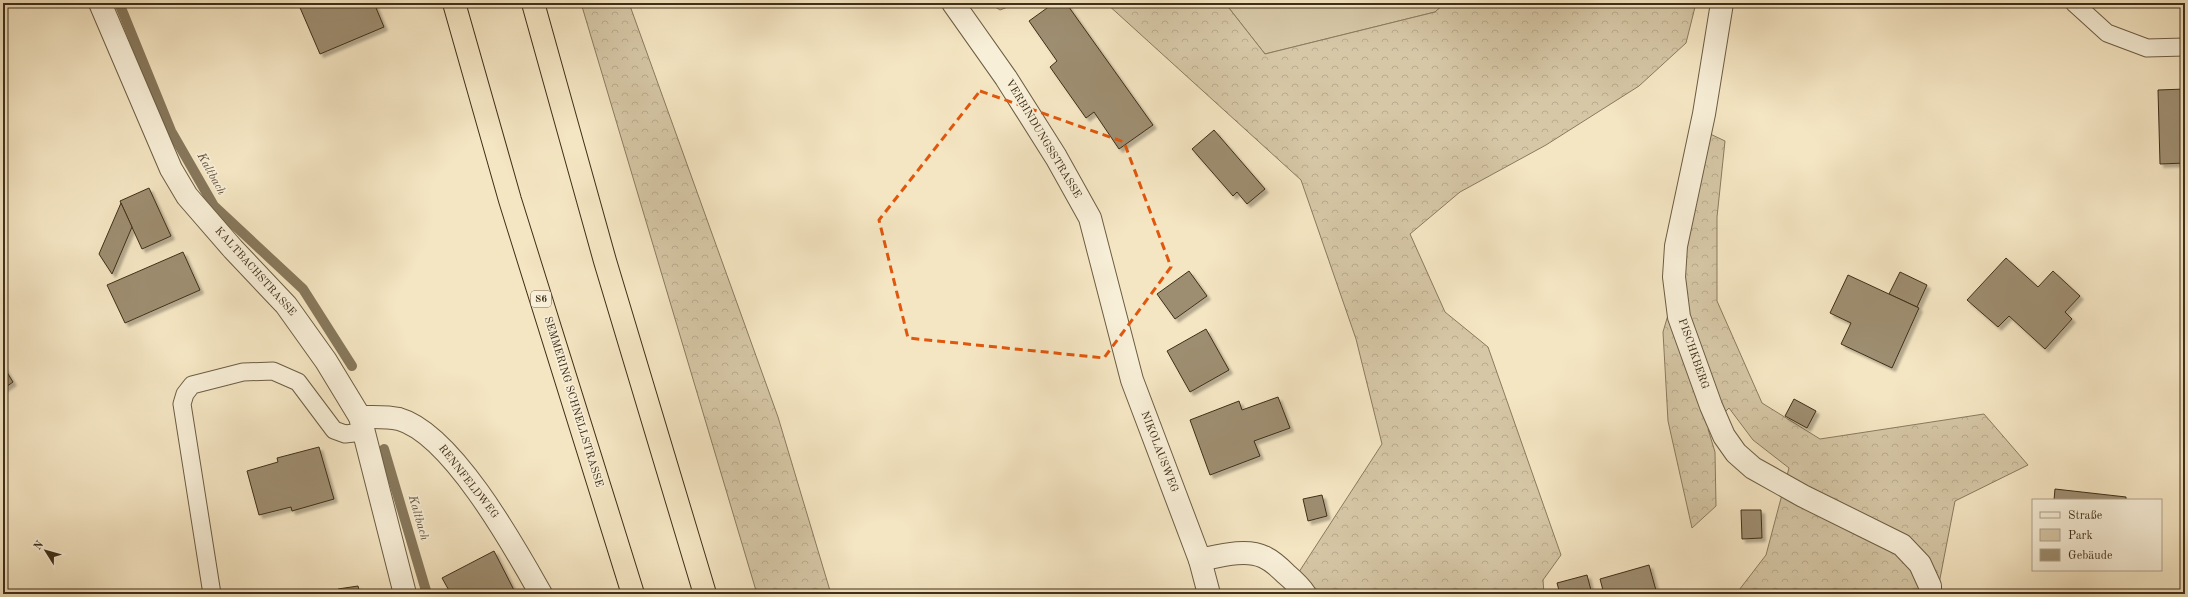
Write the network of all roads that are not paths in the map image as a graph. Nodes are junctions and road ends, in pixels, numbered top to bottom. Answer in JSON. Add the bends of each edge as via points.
{"nodes":[{"id":1,"x":100,"y":3,"type":"edge"},
{"id":2,"x":454,"y":3,"type":"edge"},
{"id":3,"x":533,"y":3,"type":"edge"},
{"id":4,"x":953,"y":3,"type":"edge"},
{"id":5,"x":1722,"y":3,"type":"edge"},
{"id":6,"x":2074,"y":3,"type":"edge"},
{"id":7,"x":2185,"y":48,"type":"edge"},
{"id":8,"x":1114,"y":309,"type":"joint"},
{"id":9,"x":370,"y":421,"type":"junction"},
{"id":10,"x":1200,"y":560,"type":"junction"},
{"id":11,"x":212,"y":594,"type":"edge"},
{"id":12,"x":405,"y":594,"type":"edge"},
{"id":13,"x":541,"y":594,"type":"edge"},
{"id":14,"x":633,"y":594,"type":"edge"},
{"id":15,"x":705,"y":594,"type":"edge"},
{"id":16,"x":1209,"y":594,"type":"edge"},
{"id":17,"x":1306,"y":594,"type":"edge"},
{"id":18,"x":1930,"y":594,"type":"edge"}],
"edges":[{"from":1,"to":9,"type":"street","name":"KALTBACHSTRASSE","via":[[171,169],[188,196],[286,305]]},
{"from":2,"to":14,"type":"highway","name":"SEMMERING SCHNELLSTRASSE","number":"S6","via":[[512,207]]},
{"from":3,"to":15,"type":"highway","via":[[605,261]]},
{"from":4,"to":8,"type":"street","name":"VERBINDUNGSSTRASSE","via":[[1006,78],[1056,157],[1090,218]]},
{"from":5,"to":18,"type":"street","name":"PISCHKBERG","via":[[1704,114],[1676,246],[1674,277],[1679,317],[1711,406],[1724,436],[1736,453],[1753,468],[1790,489],[1902,545],[1920,564],[1930,586]]},
{"from":6,"to":7,"type":"lane","via":[[2107,32],[2147,48]]},
{"from":8,"to":10,"type":"street","name":"NIKOLAUSWEG","via":[[1132,380]]},
{"from":9,"to":11,"type":"lane","via":[[345,434],[334,430],[298,382],[273,371],[243,372],[192,385],[185,394],[182,404]]},
{"from":9,"to":12,"type":"street","name":"KALTBACHSTRASSE"},
{"from":9,"to":13,"type":"street","name":"RENNFELDWEG","via":[[400,419],[439,444],[499,522]]},
{"from":10,"to":16,"type":"street","name":"NIKOLAUSWEG"},
{"from":10,"to":17,"type":"street","via":[[1232,554],[1256,554],[1265,557]]}]}
